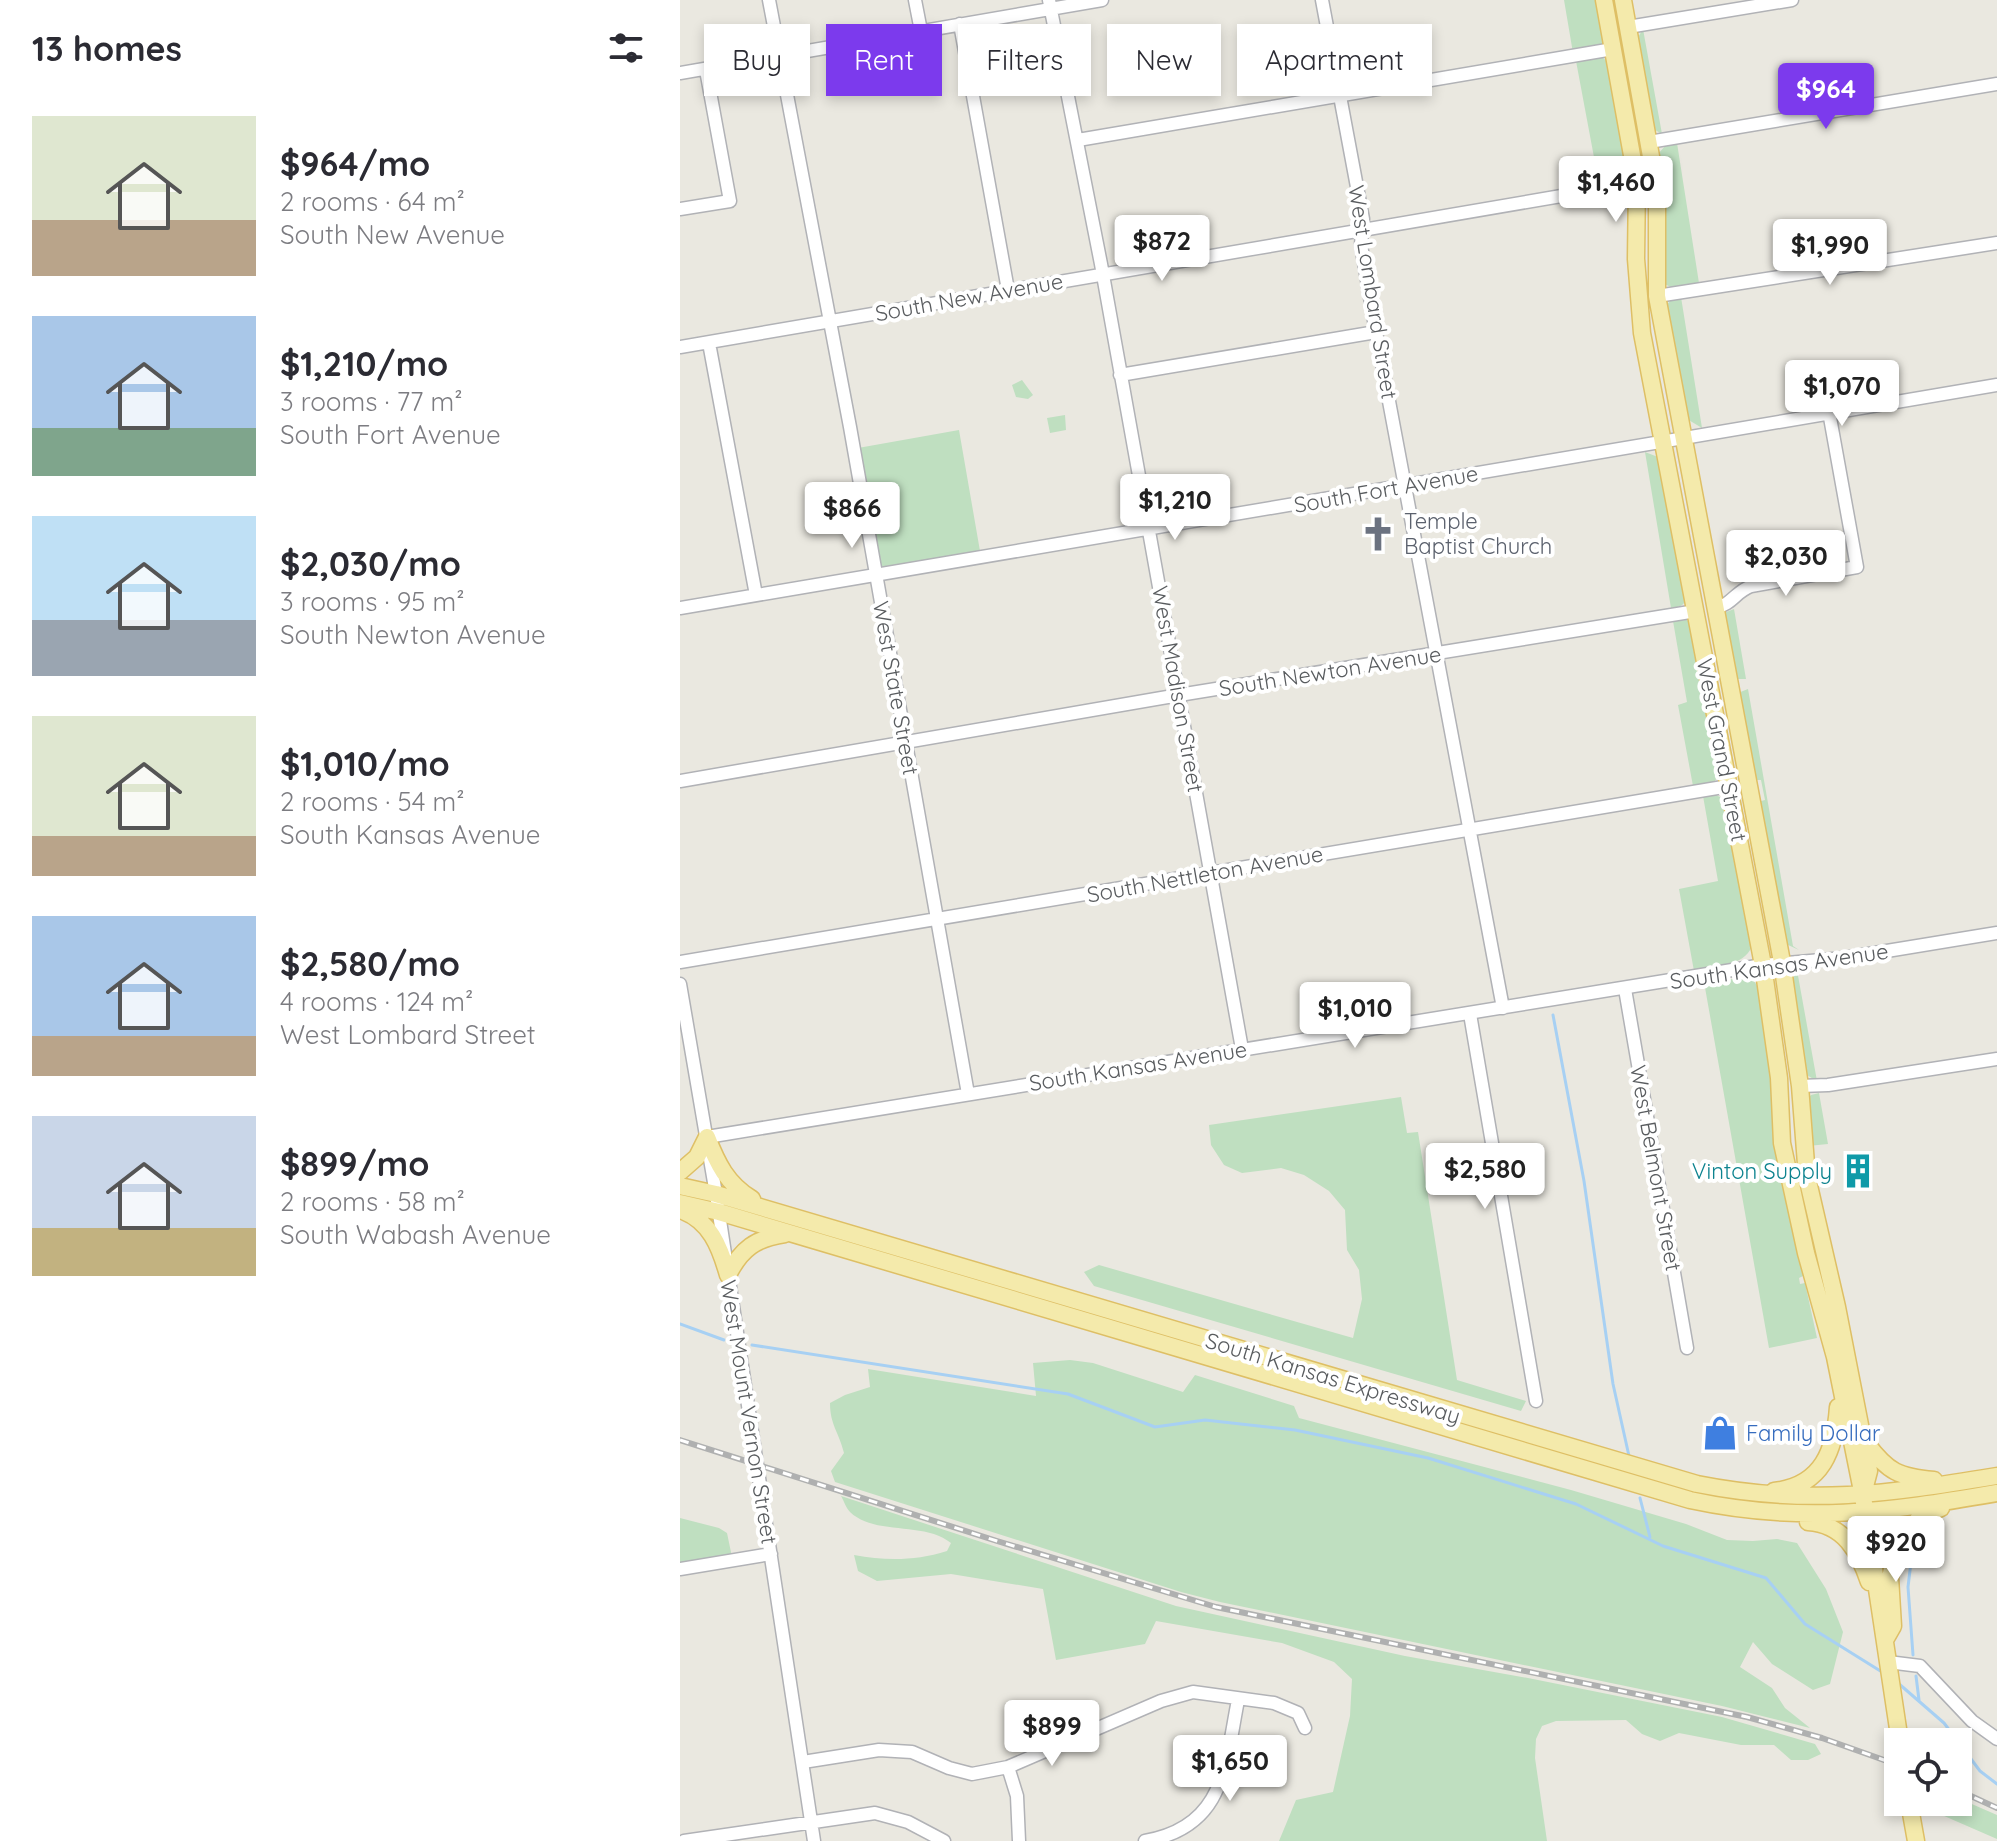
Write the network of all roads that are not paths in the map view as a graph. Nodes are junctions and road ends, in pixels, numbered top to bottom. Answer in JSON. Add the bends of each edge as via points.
{"nodes":[{"id":1,"x":769,"y":0,"type":"edge"},
{"id":2,"x":915,"y":0,"type":"edge"},
{"id":3,"x":1102,"y":0,"type":"edge"},
{"id":4,"x":1322,"y":0,"type":"edge"},
{"id":5,"x":1604,"y":0,"type":"edge"},
{"id":6,"x":1623,"y":0,"type":"edge"},
{"id":7,"x":1792,"y":0,"type":"edge"},
{"id":8,"x":1050,"y":4,"type":"edge"},
{"id":9,"x":773,"y":24,"type":"edge"},
{"id":10,"x":920,"y":24,"type":"edge"},
{"id":11,"x":960,"y":24,"type":"edge"},
{"id":12,"x":1326,"y":24,"type":"edge"},
{"id":13,"x":1628,"y":27,"type":"junction"},
{"id":14,"x":1613,"y":49,"type":"junction"},
{"id":15,"x":704,"y":70,"type":"edge"},
{"id":16,"x":680,"y":73,"type":"edge"},
{"id":17,"x":1432,"y":80,"type":"edge"},
{"id":18,"x":1997,"y":84,"type":"edge"},
{"id":19,"x":711,"y":96,"type":"edge"},
{"id":20,"x":786,"y":96,"type":"edge"},
{"id":21,"x":973,"y":96,"type":"edge"},
{"id":22,"x":1339,"y":96,"type":"joint"},
{"id":23,"x":1078,"y":140,"type":"junction"},
{"id":24,"x":1649,"y":142,"type":"junction"},
{"id":25,"x":1637,"y":183,"type":"junction"},
{"id":26,"x":680,"y":209,"type":"edge"},
{"id":27,"x":1361,"y":232,"type":"junction"},
{"id":28,"x":1997,"y":243,"type":"edge"},
{"id":29,"x":1102,"y":275,"type":"junction"},
{"id":30,"x":1008,"y":290,"type":"junction"},
{"id":31,"x":1657,"y":296,"type":"junction"},
{"id":32,"x":830,"y":320,"type":"junction"},
{"id":33,"x":1376,"y":332,"type":"junction"},
{"id":34,"x":709,"y":343,"type":"junction"},
{"id":35,"x":680,"y":347,"type":"edge"},
{"id":36,"x":1120,"y":375,"type":"junction"},
{"id":37,"x":1997,"y":385,"type":"edge"},
{"id":38,"x":1829,"y":412,"type":"junction"},
{"id":39,"x":1682,"y":437,"type":"junction"},
{"id":40,"x":1664,"y":440,"type":"junction"},
{"id":41,"x":1406,"y":486,"type":"junction"},
{"id":42,"x":1149,"y":529,"type":"junction"},
{"id":43,"x":875,"y":575,"type":"junction"},
{"id":44,"x":756,"y":595,"type":"junction"},
{"id":45,"x":680,"y":608,"type":"edge"},
{"id":46,"x":1715,"y":608,"type":"junction"},
{"id":47,"x":1696,"y":611,"type":"junction"},
{"id":48,"x":1437,"y":654,"type":"junction"},
{"id":49,"x":1179,"y":695,"type":"junction"},
{"id":50,"x":906,"y":744,"type":"junction"},
{"id":51,"x":680,"y":781,"type":"edge"},
{"id":52,"x":1729,"y":786,"type":"junction"},
{"id":53,"x":1470,"y":829,"type":"junction"},
{"id":54,"x":1210,"y":873,"type":"junction"},
{"id":55,"x":937,"y":919,"type":"junction"},
{"id":56,"x":1997,"y":933,"type":"edge"},
{"id":57,"x":680,"y":962,"type":"edge"},
{"id":58,"x":1782,"y":962,"type":"junction"},
{"id":59,"x":1763,"y":965,"type":"junction"},
{"id":60,"x":680,"y":984,"type":"edge"},
{"id":61,"x":1625,"y":989,"type":"junction"},
{"id":62,"x":1503,"y":1008,"type":"junction"},
{"id":63,"x":1470,"y":1014,"type":"junction"},
{"id":64,"x":1242,"y":1049,"type":"junction"},
{"id":65,"x":1997,"y":1059,"type":"edge"},
{"id":66,"x":1800,"y":1086,"type":"junction"},
{"id":67,"x":968,"y":1094,"type":"junction"},
{"id":68,"x":707,"y":1137,"type":"junction"},
{"id":69,"x":680,"y":1172,"type":"edge"},
{"id":70,"x":680,"y":1186,"type":"edge"},
{"id":71,"x":716,"y":1194,"type":"junction"},
{"id":72,"x":680,"y":1203,"type":"edge"},
{"id":73,"x":680,"y":1210,"type":"edge"},
{"id":74,"x":719,"y":1212,"type":"junction"},
{"id":75,"x":781,"y":1214,"type":"junction"},
{"id":76,"x":789,"y":1234,"type":"junction"},
{"id":77,"x":728,"y":1275,"type":"junction"},
{"id":78,"x":1687,"y":1348,"type":"dead end"},
{"id":79,"x":1839,"y":1382,"type":"junction"},
{"id":80,"x":1536,"y":1401,"type":"dead end"},
{"id":81,"x":1862,"y":1438,"type":"junction"},
{"id":82,"x":1997,"y":1476,"type":"edge"},
{"id":83,"x":1959,"y":1483,"type":"junction"},
{"id":84,"x":1745,"y":1493,"type":"junction"},
{"id":85,"x":1997,"y":1493,"type":"edge"},
{"id":86,"x":1863,"y":1496,"type":"junction"},
{"id":87,"x":1968,"y":1498,"type":"junction"},
{"id":88,"x":1752,"y":1511,"type":"junction"},
{"id":89,"x":1865,"y":1513,"type":"junction"},
{"id":90,"x":771,"y":1554,"type":"junction"},
{"id":91,"x":680,"y":1569,"type":"edge"},
{"id":92,"x":1885,"y":1641,"type":"junction"},
{"id":93,"x":1888,"y":1664,"type":"junction"},
{"id":94,"x":1238,"y":1700,"type":"junction"},
{"id":95,"x":1305,"y":1728,"type":"dead end"},
{"id":96,"x":1897,"y":1728,"type":"edge"},
{"id":97,"x":1997,"y":1739,"type":"edge"},
{"id":98,"x":803,"y":1762,"type":"junction"},
{"id":99,"x":1008,"y":1767,"type":"junction"},
{"id":100,"x":1912,"y":1816,"type":"edge"},
{"id":101,"x":812,"y":1823,"type":"junction"},
{"id":102,"x":1154,"y":1840,"type":"edge"},
{"id":103,"x":684,"y":1841,"type":"edge"},
{"id":104,"x":814,"y":1841,"type":"edge"},
{"id":105,"x":944,"y":1841,"type":"edge"},
{"id":106,"x":1019,"y":1841,"type":"edge"},
{"id":107,"x":1916,"y":1841,"type":"edge"}],
"edges":[{"from":1,"to":9,"type":"street","name":"West State Street"},
{"from":2,"to":10,"type":"street"},
{"from":3,"to":8,"type":"street"},
{"from":4,"to":12,"type":"street","name":"West Lombard Street"},
{"from":5,"to":14,"type":"main road","name":"West Grand Street"},
{"from":6,"to":13,"type":"main road","name":"West Grand Street"},
{"from":7,"to":13,"type":"street"},
{"from":8,"to":11,"type":"street"},
{"from":8,"to":23,"type":"street","name":"West Madison Street"},
{"from":13,"to":24,"type":"main road","name":"West Grand Street"},
{"from":14,"to":17,"type":"street"},
{"from":14,"to":25,"type":"main road","name":"West Grand Street"},
{"from":15,"to":16,"type":"street"},
{"from":18,"to":24,"type":"street"},
{"from":19,"to":26,"type":"street","via":[[730,201]]},
{"from":20,"to":32,"type":"street","name":"West State Street"},
{"from":21,"to":30,"type":"street"},
{"from":22,"to":23,"type":"street"},
{"from":22,"to":27,"type":"street","name":"West Lombard Street","via":[[1363,219]]},
{"from":23,"to":29,"type":"street","name":"West Madison Street"},
{"from":24,"to":31,"type":"main road","name":"West Grand Street","via":[[1657,190]]},
{"from":25,"to":27,"type":"street","name":"South New Avenue"},
{"from":25,"to":40,"type":"main road","name":"West Grand Street","via":[[1642,333]]},
{"from":27,"to":29,"type":"street","name":"South New Avenue"},
{"from":27,"to":33,"type":"street","name":"West Lombard Street"},
{"from":28,"to":31,"type":"street"},
{"from":29,"to":30,"type":"street","name":"South New Avenue"},
{"from":29,"to":36,"type":"street","name":"West Madison Street"},
{"from":30,"to":32,"type":"street","name":"South New Avenue"},
{"from":31,"to":39,"type":"main road","name":"West Grand Street"},
{"from":32,"to":34,"type":"street","name":"South New Avenue"},
{"from":32,"to":43,"type":"street","name":"West State Street"},
{"from":33,"to":36,"type":"street"},
{"from":33,"to":41,"type":"street","name":"West Lombard Street"},
{"from":34,"to":35,"type":"street","name":"South New Avenue"},
{"from":34,"to":44,"type":"street"},
{"from":36,"to":42,"type":"street","name":"West Madison Street"},
{"from":37,"to":38,"type":"street","name":"South Fort Avenue"},
{"from":38,"to":39,"type":"street","name":"South Fort Avenue"},
{"from":38,"to":46,"type":"street","via":[[1857,567],[1751,586]]},
{"from":39,"to":40,"type":"street","name":"South Fort Avenue"},
{"from":39,"to":46,"type":"main road","name":"West Grand Street"},
{"from":40,"to":41,"type":"street","name":"South Fort Avenue"},
{"from":40,"to":47,"type":"main road","name":"West Grand Street"},
{"from":41,"to":42,"type":"street","name":"South Fort Avenue"},
{"from":41,"to":48,"type":"street","name":"West Lombard Street"},
{"from":42,"to":43,"type":"street","name":"South Fort Avenue"},
{"from":42,"to":49,"type":"street","name":"West Madison Street"},
{"from":43,"to":44,"type":"street","name":"South Fort Avenue"},
{"from":43,"to":50,"type":"street","name":"West State Street"},
{"from":44,"to":45,"type":"street","name":"South Fort Avenue"},
{"from":46,"to":58,"type":"main road","name":"West Grand Street"},
{"from":47,"to":48,"type":"street","name":"South Newton Avenue"},
{"from":47,"to":52,"type":"main road","name":"West Grand Street"},
{"from":48,"to":49,"type":"street","name":"South Newton Avenue"},
{"from":48,"to":53,"type":"street","name":"West Lombard Street"},
{"from":49,"to":50,"type":"street","name":"South Newton Avenue"},
{"from":49,"to":54,"type":"street","name":"West Madison Street"},
{"from":50,"to":51,"type":"street","name":"South Newton Avenue"},
{"from":50,"to":55,"type":"street","name":"West State Street"},
{"from":52,"to":53,"type":"street","name":"South Nettleton Avenue"},
{"from":52,"to":59,"type":"main road","name":"West Grand Street"},
{"from":53,"to":54,"type":"street","name":"South Nettleton Avenue"},
{"from":53,"to":62,"type":"street","name":"West Lombard Street"},
{"from":54,"to":55,"type":"street","name":"South Nettleton Avenue"},
{"from":54,"to":64,"type":"street","name":"West Madison Street"},
{"from":55,"to":57,"type":"street","name":"South Nettleton Avenue"},
{"from":55,"to":67,"type":"street","name":"West State Street"},
{"from":56,"to":58,"type":"street","name":"South Kansas Avenue","via":[[1844,958]]},
{"from":58,"to":59,"type":"street","name":"South Kansas Avenue"},
{"from":58,"to":66,"type":"main road","name":"West Grand Street"},
{"from":59,"to":61,"type":"street","name":"South Kansas Avenue"},
{"from":59,"to":79,"type":"main road","name":"West Grand Street","via":[[1782,1143]]},
{"from":60,"to":68,"type":"street","name":"West Mount Vernon Street"},
{"from":61,"to":62,"type":"street","name":"South Kansas Avenue"},
{"from":61,"to":78,"type":"street","name":"West Belmont Street"},
{"from":62,"to":63,"type":"street","name":"South Kansas Avenue"},
{"from":63,"to":64,"type":"street","name":"South Kansas Avenue"},
{"from":63,"to":80,"type":"street"},
{"from":64,"to":67,"type":"street","name":"South Kansas Avenue"},
{"from":65,"to":66,"type":"street"},
{"from":66,"to":81,"type":"main road","name":"West Grand Street","via":[[1807,1177]]},
{"from":67,"to":68,"type":"street","name":"South Kansas Avenue"},
{"from":68,"to":69,"type":"main road","via":[[697,1157]]},
{"from":68,"to":71,"type":"street","name":"West Mount Vernon Street"},
{"from":68,"to":75,"type":"main road","via":[[735,1187]]},
{"from":70,"to":71,"type":"main road","name":"South Kansas Expressway"},
{"from":71,"to":74,"type":"street","name":"West Mount Vernon Street"},
{"from":71,"to":75,"type":"main road","name":"South Kansas Expressway"},
{"from":72,"to":74,"type":"main road","name":"South Kansas Expressway"},
{"from":73,"to":77,"type":"main road","via":[[710,1231]]},
{"from":74,"to":76,"type":"main road","name":"South Kansas Expressway"},
{"from":74,"to":77,"type":"street","name":"West Mount Vernon Street"},
{"from":75,"to":84,"type":"main road","name":"South Kansas Expressway","via":[[1658,1474]]},
{"from":76,"to":77,"type":"main road","via":[[749,1246]]},
{"from":76,"to":88,"type":"main road","name":"South Kansas Expressway","via":[[1659,1492]]},
{"from":77,"to":90,"type":"street","name":"West Mount Vernon Street"},
{"from":79,"to":84,"type":"main road","via":[[1835,1436],[1822,1465],[1790,1488]]},
{"from":79,"to":86,"type":"main road","name":"West Grand Street"},
{"from":81,"to":83,"type":"main road","via":[[1896,1474]]},
{"from":81,"to":86,"type":"main road","name":"West Grand Street","via":[[1869,1471]]},
{"from":82,"to":83,"type":"main road","name":"South Kansas Expressway"},
{"from":83,"to":86,"type":"main road","name":"South Kansas Expressway"},
{"from":84,"to":86,"type":"main road","name":"South Kansas Expressway"},
{"from":85,"to":87,"type":"main road","name":"South Kansas Expressway"},
{"from":86,"to":89,"type":"main road","name":"West Grand Street"},
{"from":87,"to":89,"type":"main road","name":"South Kansas Expressway"},
{"from":87,"to":92,"type":"main road","via":[[1920,1517],[1899,1544],[1890,1577],[1893,1626]]},
{"from":88,"to":89,"type":"main road","name":"South Kansas Expressway"},
{"from":88,"to":92,"type":"main road","via":[[1778,1520],[1822,1523],[1852,1544]]},
{"from":89,"to":92,"type":"main road","name":"West Grand Street"},
{"from":90,"to":91,"type":"street"},
{"from":90,"to":98,"type":"street","name":"West Mount Vernon Street"},
{"from":92,"to":93,"type":"main road","name":"West Grand Street"},
{"from":93,"to":96,"type":"main road","name":"West Grand Street"},
{"from":93,"to":97,"type":"street","via":[[1920,1666],[1972,1721]]},
{"from":94,"to":95,"type":"street","via":[[1274,1703],[1298,1713]]},
{"from":94,"to":99,"type":"street","via":[[1193,1692],[1161,1701]]},
{"from":94,"to":102,"type":"street","via":[[1221,1783],[1200,1818]]},
{"from":98,"to":99,"type":"street","via":[[879,1750],[912,1752],[972,1774]]},
{"from":98,"to":101,"type":"street","name":"West Mount Vernon Street"},
{"from":99,"to":106,"type":"street","via":[[1017,1796]]},
{"from":100,"to":107,"type":"main road"},
{"from":101,"to":103,"type":"street"},
{"from":101,"to":104,"type":"street","name":"West Mount Vernon Street"},
{"from":101,"to":105,"type":"street","via":[[875,1813],[908,1822]]}]}
